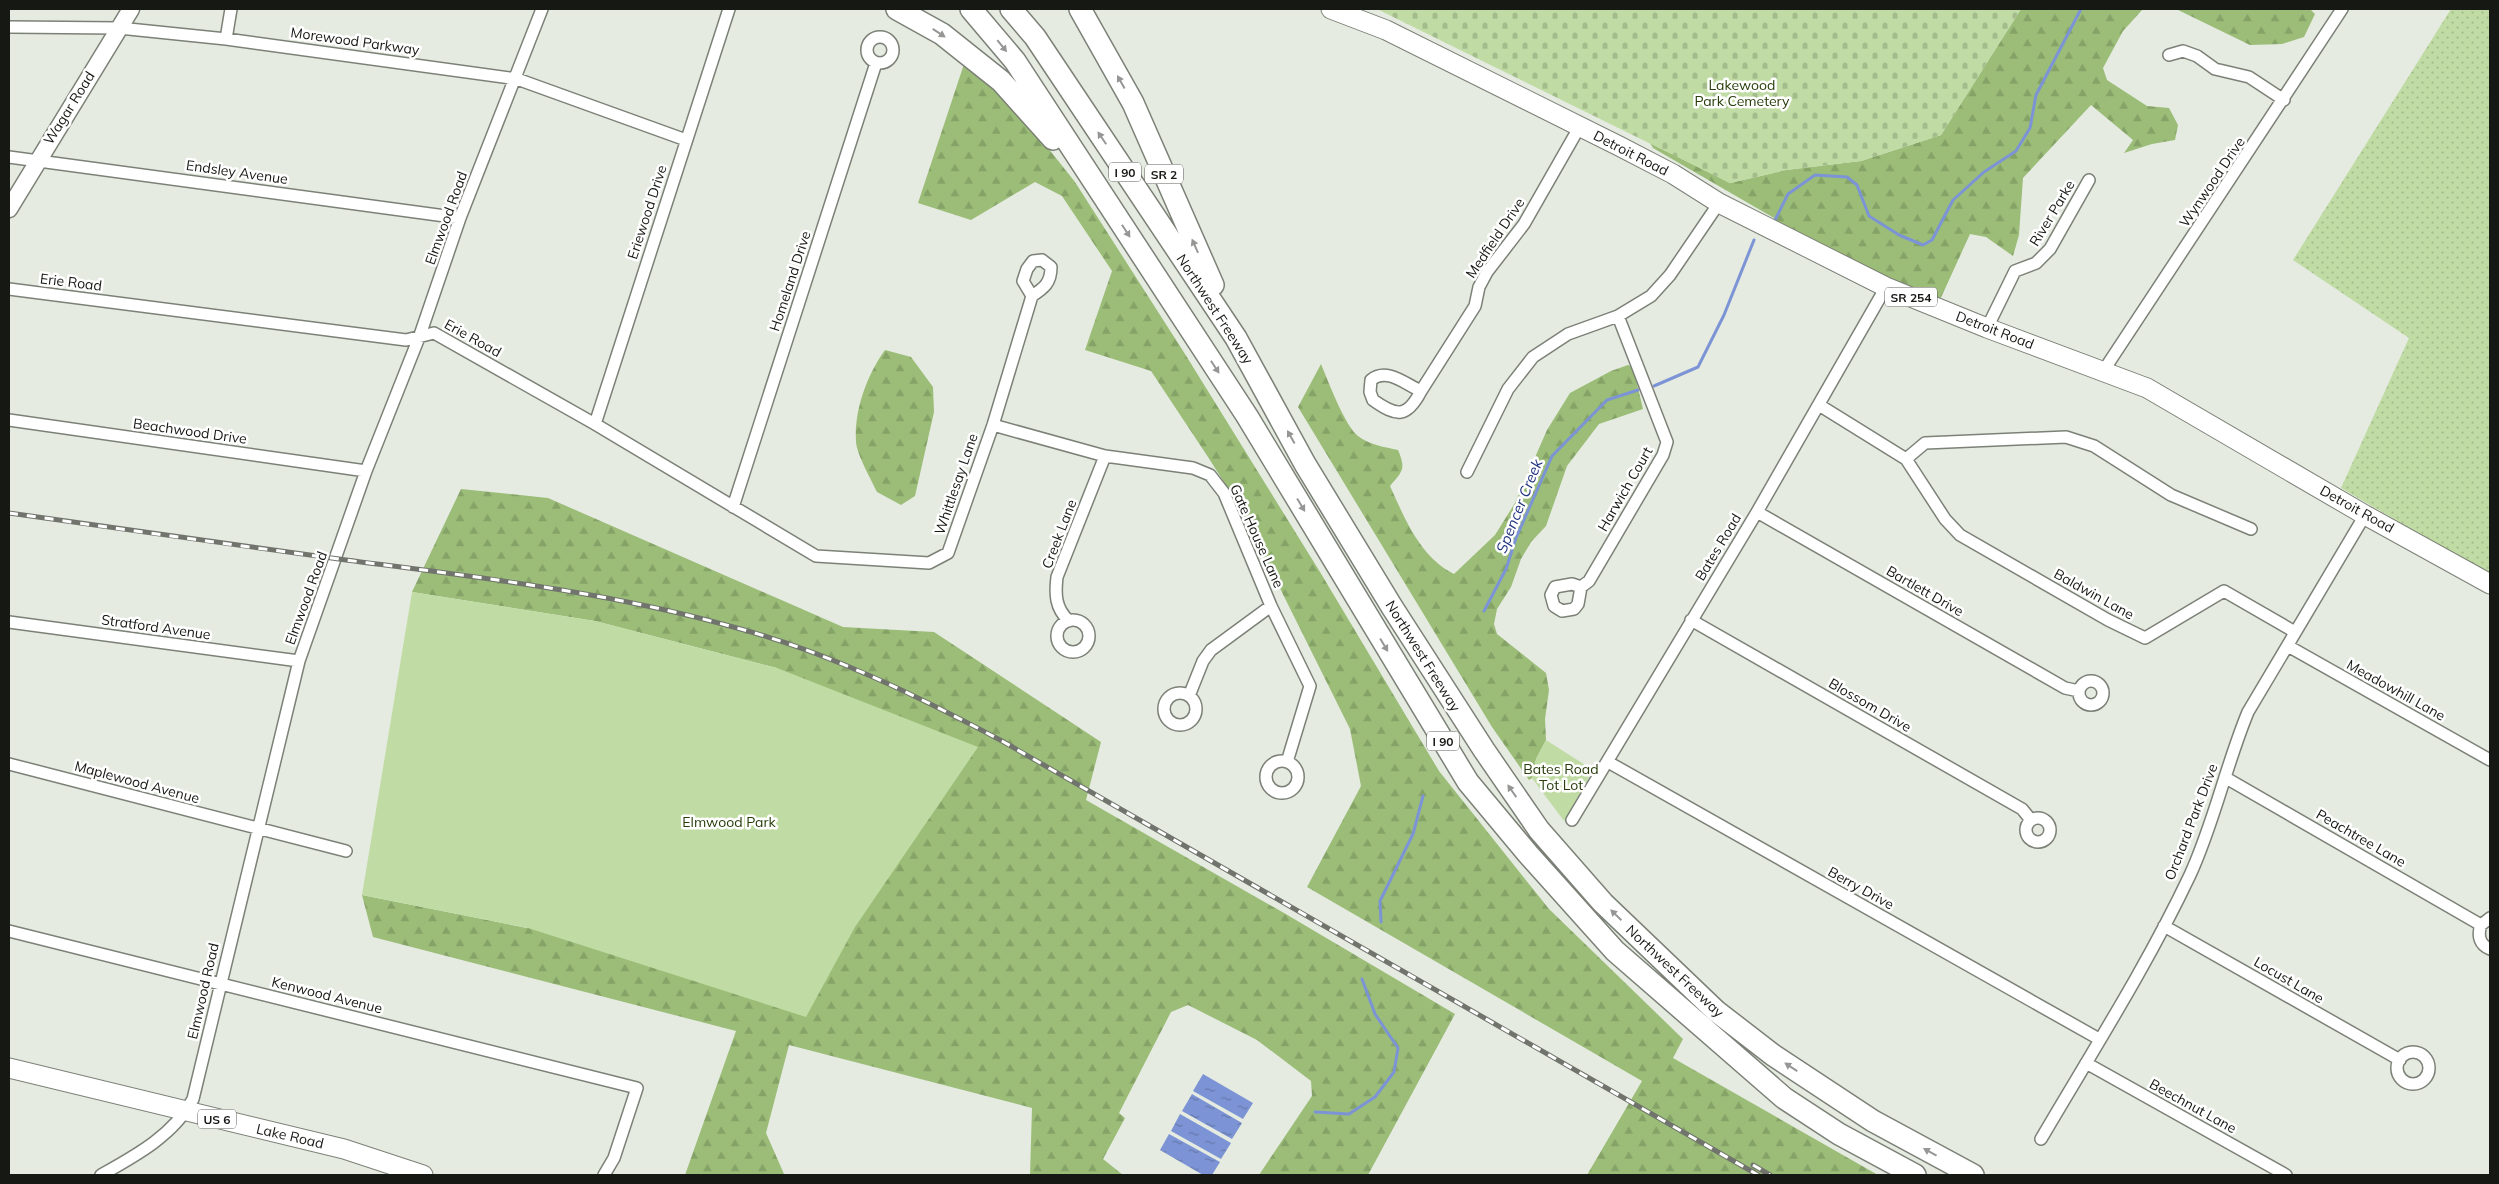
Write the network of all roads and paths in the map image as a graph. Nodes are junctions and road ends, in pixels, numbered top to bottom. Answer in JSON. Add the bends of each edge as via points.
{"nodes":[{"id":1,"x":131,"y":9,"type":"edge"},
{"id":2,"x":230,"y":9,"type":"edge"},
{"id":3,"x":542,"y":9,"type":"edge"},
{"id":4,"x":729,"y":9,"type":"edge"},
{"id":5,"x":897,"y":9,"type":"edge"},
{"id":6,"x":971,"y":9,"type":"edge"},
{"id":7,"x":1011,"y":9,"type":"edge"},
{"id":8,"x":1080,"y":9,"type":"edge"},
{"id":9,"x":1331,"y":9,"type":"edge"},
{"id":10,"x":2342,"y":9,"type":"edge"},
{"id":11,"x":9,"y":27,"type":"edge"},
{"id":12,"x":119,"y":28,"type":"junction"},
{"id":13,"x":226,"y":39,"type":"junction"},
{"id":14,"x":2169,"y":54,"type":"dead end"},
{"id":15,"x":876,"y":63,"type":"dead end"},
{"id":16,"x":517,"y":79,"type":"junction"},
{"id":17,"x":2284,"y":100,"type":"junction"},
{"id":18,"x":1580,"y":126,"type":"junction"},
{"id":19,"x":686,"y":140,"type":"junction"},
{"id":20,"x":9,"y":157,"type":"edge"},
{"id":21,"x":37,"y":159,"type":"junction"},
{"id":22,"x":2089,"y":180,"type":"dead end"},
{"id":23,"x":1099,"y":191,"type":"junction"},
{"id":24,"x":1719,"y":203,"type":"junction"},
{"id":25,"x":9,"y":209,"type":"edge"},
{"id":26,"x":460,"y":218,"type":"junction"},
{"id":27,"x":1886,"y":287,"type":"junction"},
{"id":28,"x":9,"y":289,"type":"edge"},
{"id":29,"x":1032,"y":296,"type":"dead end"},
{"id":30,"x":1618,"y":316,"type":"junction"},
{"id":31,"x":1986,"y":328,"type":"junction"},
{"id":32,"x":420,"y":335,"type":"junction"},
{"id":33,"x":1236,"y":338,"type":"junction"},
{"id":34,"x":2104,"y":370,"type":"junction"},
{"id":35,"x":1421,"y":391,"type":"dead end"},
{"id":36,"x":1820,"y":405,"type":"junction"},
{"id":37,"x":9,"y":420,"type":"edge"},
{"id":38,"x":595,"y":424,"type":"junction"},
{"id":39,"x":993,"y":425,"type":"junction"},
{"id":40,"x":1104,"y":456,"type":"junction"},
{"id":41,"x":1906,"y":459,"type":"junction"},
{"id":42,"x":366,"y":471,"type":"junction"},
{"id":43,"x":1467,"y":472,"type":"dead end"},
{"id":44,"x":733,"y":507,"type":"junction"},
{"id":45,"x":1757,"y":512,"type":"junction"},
{"id":46,"x":2365,"y":515,"type":"junction"},
{"id":47,"x":2250,"y":528,"type":"dead end"},
{"id":48,"x":816,"y":556,"type":"joint"},
{"id":49,"x":2490,"y":584,"type":"edge"},
{"id":50,"x":1581,"y":587,"type":"dead end"},
{"id":51,"x":1272,"y":606,"type":"junction"},
{"id":52,"x":1691,"y":620,"type":"junction"},
{"id":53,"x":1069,"y":621,"type":"dead end"},
{"id":54,"x":9,"y":622,"type":"edge"},
{"id":55,"x":2295,"y":632,"type":"junction"},
{"id":56,"x":2288,"y":646,"type":"junction"},
{"id":57,"x":299,"y":661,"type":"junction"},
{"id":58,"x":2079,"y":691,"type":"dead end"},
{"id":59,"x":1189,"y":696,"type":"dead end"},
{"id":60,"x":2490,"y":760,"type":"edge"},
{"id":61,"x":1287,"y":762,"type":"dead end"},
{"id":62,"x":1608,"y":762,"type":"junction"},
{"id":63,"x":9,"y":764,"type":"edge"},
{"id":64,"x":2226,"y":778,"type":"junction"},
{"id":65,"x":1572,"y":820,"type":"dead end"},
{"id":66,"x":2031,"y":820,"type":"dead end"},
{"id":67,"x":258,"y":829,"type":"junction"},
{"id":68,"x":346,"y":851,"type":"dead end"},
{"id":69,"x":2486,"y":922,"type":"edge"},
{"id":70,"x":2164,"y":926,"type":"junction"},
{"id":71,"x":9,"y":932,"type":"edge"},
{"id":72,"x":2490,"y":949,"type":"edge"},
{"id":73,"x":220,"y":984,"type":"junction"},
{"id":74,"x":2099,"y":1040,"type":"junction"},
{"id":75,"x":2400,"y":1060,"type":"dead end"},
{"id":76,"x":2086,"y":1063,"type":"junction"},
{"id":77,"x":9,"y":1068,"type":"edge"},
{"id":78,"x":186,"y":1112,"type":"junction"},
{"id":79,"x":2041,"y":1139,"type":"dead end"},
{"id":80,"x":101,"y":1175,"type":"edge"},
{"id":81,"x":423,"y":1175,"type":"edge"},
{"id":82,"x":604,"y":1175,"type":"edge"},
{"id":83,"x":1915,"y":1175,"type":"edge"},
{"id":84,"x":1973,"y":1175,"type":"edge"},
{"id":85,"x":2286,"y":1175,"type":"edge"}],
"edges":[{"from":1,"to":12,"type":"street","name":"Wagar Road"},
{"from":2,"to":13,"type":"street"},
{"from":3,"to":16,"type":"street","name":"Elmwood Road"},
{"from":4,"to":19,"type":"street","name":"Eriewood Drive"},
{"from":5,"to":23,"type":"highway","one_way":true,"via":[[942,34],[1001,81]]},
{"from":6,"to":23,"type":"highway","name":"Northwest Freeway","number":"I 90","one_way":true,"via":[[1015,61]]},
{"from":33,"to":7,"type":"highway","name":"Northwest Freeway","number":"I 90","one_way":true,"via":[[1035,37]]},
{"from":33,"to":8,"type":"highway","number":"SR 2","one_way":true,"via":[[1133,103]]},
{"from":9,"to":18,"type":"main road","name":"Detroit Road","number":"SR 254","via":[[1386,30]]},
{"from":10,"to":17,"type":"street","name":"Wynwood Drive"},
{"from":11,"to":12,"type":"street","name":"Morewood Parkway"},
{"from":12,"to":13,"type":"street","name":"Morewood Parkway"},
{"from":12,"to":21,"type":"street","name":"Wagar Road"},
{"from":13,"to":16,"type":"street","name":"Morewood Parkway"},
{"from":14,"to":17,"type":"street","via":[[2183,52],[2197,56],[2215,69],[2249,77]]},
{"from":15,"to":44,"type":"street","name":"Homeland Drive"},
{"from":16,"to":19,"type":"street","name":"Morewood Parkway"},
{"from":16,"to":26,"type":"street","name":"Elmwood Road"},
{"from":17,"to":34,"type":"street","name":"Wynwood Drive"},
{"from":18,"to":24,"type":"main road","name":"Detroit Road","number":"SR 254","via":[[1673,174]]},
{"from":18,"to":35,"type":"street","name":"Medfield Drive","via":[[1524,224],[1487,272],[1474,306]]},
{"from":19,"to":38,"type":"street","name":"Eriewood Drive"},
{"from":20,"to":21,"type":"street","name":"Endsley Avenue"},
{"from":21,"to":25,"type":"street","name":"Wagar Road"},
{"from":21,"to":26,"type":"street","name":"Endsley Avenue"},
{"from":22,"to":31,"type":"street","name":"River Parke","via":[[2050,249],[2036,263],[2015,271]]},
{"from":23,"to":83,"type":"highway","name":"Northwest Freeway","number":"I 90","one_way":true,"via":[[1247,416],[1468,782],[1615,951],[1784,1098],[1839,1134]]},
{"from":24,"to":27,"type":"main road","name":"Detroit Road","number":"SR 254"},
{"from":24,"to":30,"type":"street","via":[[1670,275],[1651,296]]},
{"from":26,"to":32,"type":"street","name":"Elmwood Road"},
{"from":27,"to":31,"type":"main road","name":"Detroit Road","number":"SR 254"},
{"from":27,"to":36,"type":"street","name":"Bates Road"},
{"from":28,"to":32,"type":"street","name":"Erie Road","via":[[406,340]]},
{"from":29,"to":39,"type":"street","name":"Whittlesay Lane"},
{"from":30,"to":43,"type":"street","via":[[1568,334],[1534,357],[1508,389]]},
{"from":30,"to":50,"type":"street","name":"Harwich Court","via":[[1667,442],[1663,455],[1589,581]]},
{"from":31,"to":34,"type":"main road","name":"Detroit Road","number":"SR 254"},
{"from":32,"to":38,"type":"street","name":"Erie Road","via":[[434,333]]},
{"from":32,"to":42,"type":"street","name":"Elmwood Road"},
{"from":84,"to":33,"type":"highway","name":"Northwest Freeway","number":"I 90","one_way":true,"via":[[1873,1121],[1773,1055],[1716,1011],[1604,903],[1540,830],[1484,750],[1317,483]]},
{"from":34,"to":46,"type":"main road","name":"Detroit Road","number":"SR 254","via":[[2147,388]]},
{"from":36,"to":41,"type":"street","name":"Baldwin Lane"},
{"from":36,"to":45,"type":"street","name":"Bates Road"},
{"from":37,"to":42,"type":"street","name":"Beachwood Drive"},
{"from":38,"to":44,"type":"street","name":"Erie Road"},
{"from":39,"to":40,"type":"street","name":"Gate House Lane"},
{"from":39,"to":48,"type":"street","name":"Whittlesay Lane","via":[[948,552],[929,563]]},
{"from":40,"to":51,"type":"street","name":"Gate House Lane","via":[[1193,468],[1210,475],[1224,493]]},
{"from":40,"to":53,"type":"street","name":"Creek Lane","via":[[1057,576],[1055,596],[1062,614]]},
{"from":41,"to":47,"type":"street","via":[[1925,443],[2066,437],[2094,446],[2171,495]]},
{"from":41,"to":55,"type":"street","name":"Baldwin Lane","via":[[1941,514],[1960,536],[2146,638],[2224,591]]},
{"from":42,"to":57,"type":"street","name":"Elmwood Road"},
{"from":44,"to":48,"type":"street","name":"Erie Road"},
{"from":45,"to":52,"type":"street","name":"Bates Road"},
{"from":45,"to":58,"type":"street","name":"Bartlett Drive","via":[[2065,688]]},
{"from":46,"to":49,"type":"main road","name":"Detroit Road","number":"SR 254"},
{"from":46,"to":55,"type":"street","name":"Orchard Park Drive"},
{"from":51,"to":59,"type":"street","via":[[1210,650]]},
{"from":51,"to":61,"type":"street","name":"Gate House Lane","via":[[1310,686]]},
{"from":52,"to":62,"type":"street","name":"Bates Road"},
{"from":52,"to":66,"type":"street","name":"Blossom Drive","via":[[2022,809]]},
{"from":54,"to":57,"type":"street","name":"Stratford Avenue"},
{"from":55,"to":56,"type":"street","name":"Orchard Park Drive"},
{"from":56,"to":60,"type":"street","name":"Meadowhill Lane"},
{"from":56,"to":64,"type":"street","name":"Orchard Park Drive","via":[[2248,712]]},
{"from":57,"to":67,"type":"street","name":"Elmwood Road"},
{"from":62,"to":65,"type":"street","name":"Bates Road"},
{"from":62,"to":74,"type":"street","name":"Berry Drive"},
{"from":63,"to":67,"type":"street","name":"Maplewood Avenue"},
{"from":64,"to":69,"type":"street","name":"Peachtree Lane"},
{"from":64,"to":70,"type":"street","name":"Orchard Park Drive","via":[[2191,873]]},
{"from":67,"to":68,"type":"street","name":"Maplewood Avenue"},
{"from":67,"to":73,"type":"street","name":"Elmwood Road"},
{"from":69,"to":72,"type":"street","via":[[2479,939]]},
{"from":70,"to":74,"type":"street","name":"Orchard Park Drive"},
{"from":70,"to":75,"type":"street","name":"Locust Lane"},
{"from":71,"to":73,"type":"street","name":"Kenwood Avenue"},
{"from":73,"to":78,"type":"street","name":"Elmwood Road","via":[[193,1099]]},
{"from":73,"to":82,"type":"street","name":"Kenwood Avenue","via":[[637,1088],[614,1158]]},
{"from":74,"to":76,"type":"street","name":"Orchard Park Drive"},
{"from":76,"to":79,"type":"street","name":"Orchard Park Drive"},
{"from":76,"to":85,"type":"street","name":"Beechnut Lane"},
{"from":77,"to":78,"type":"main road","name":"Lake Road","number":"US 6"},
{"from":78,"to":80,"type":"street","name":"Elmwood Road","via":[[147,1149]]},
{"from":78,"to":81,"type":"main road","name":"Lake Road","number":"US 6","via":[[344,1149]]}]}
